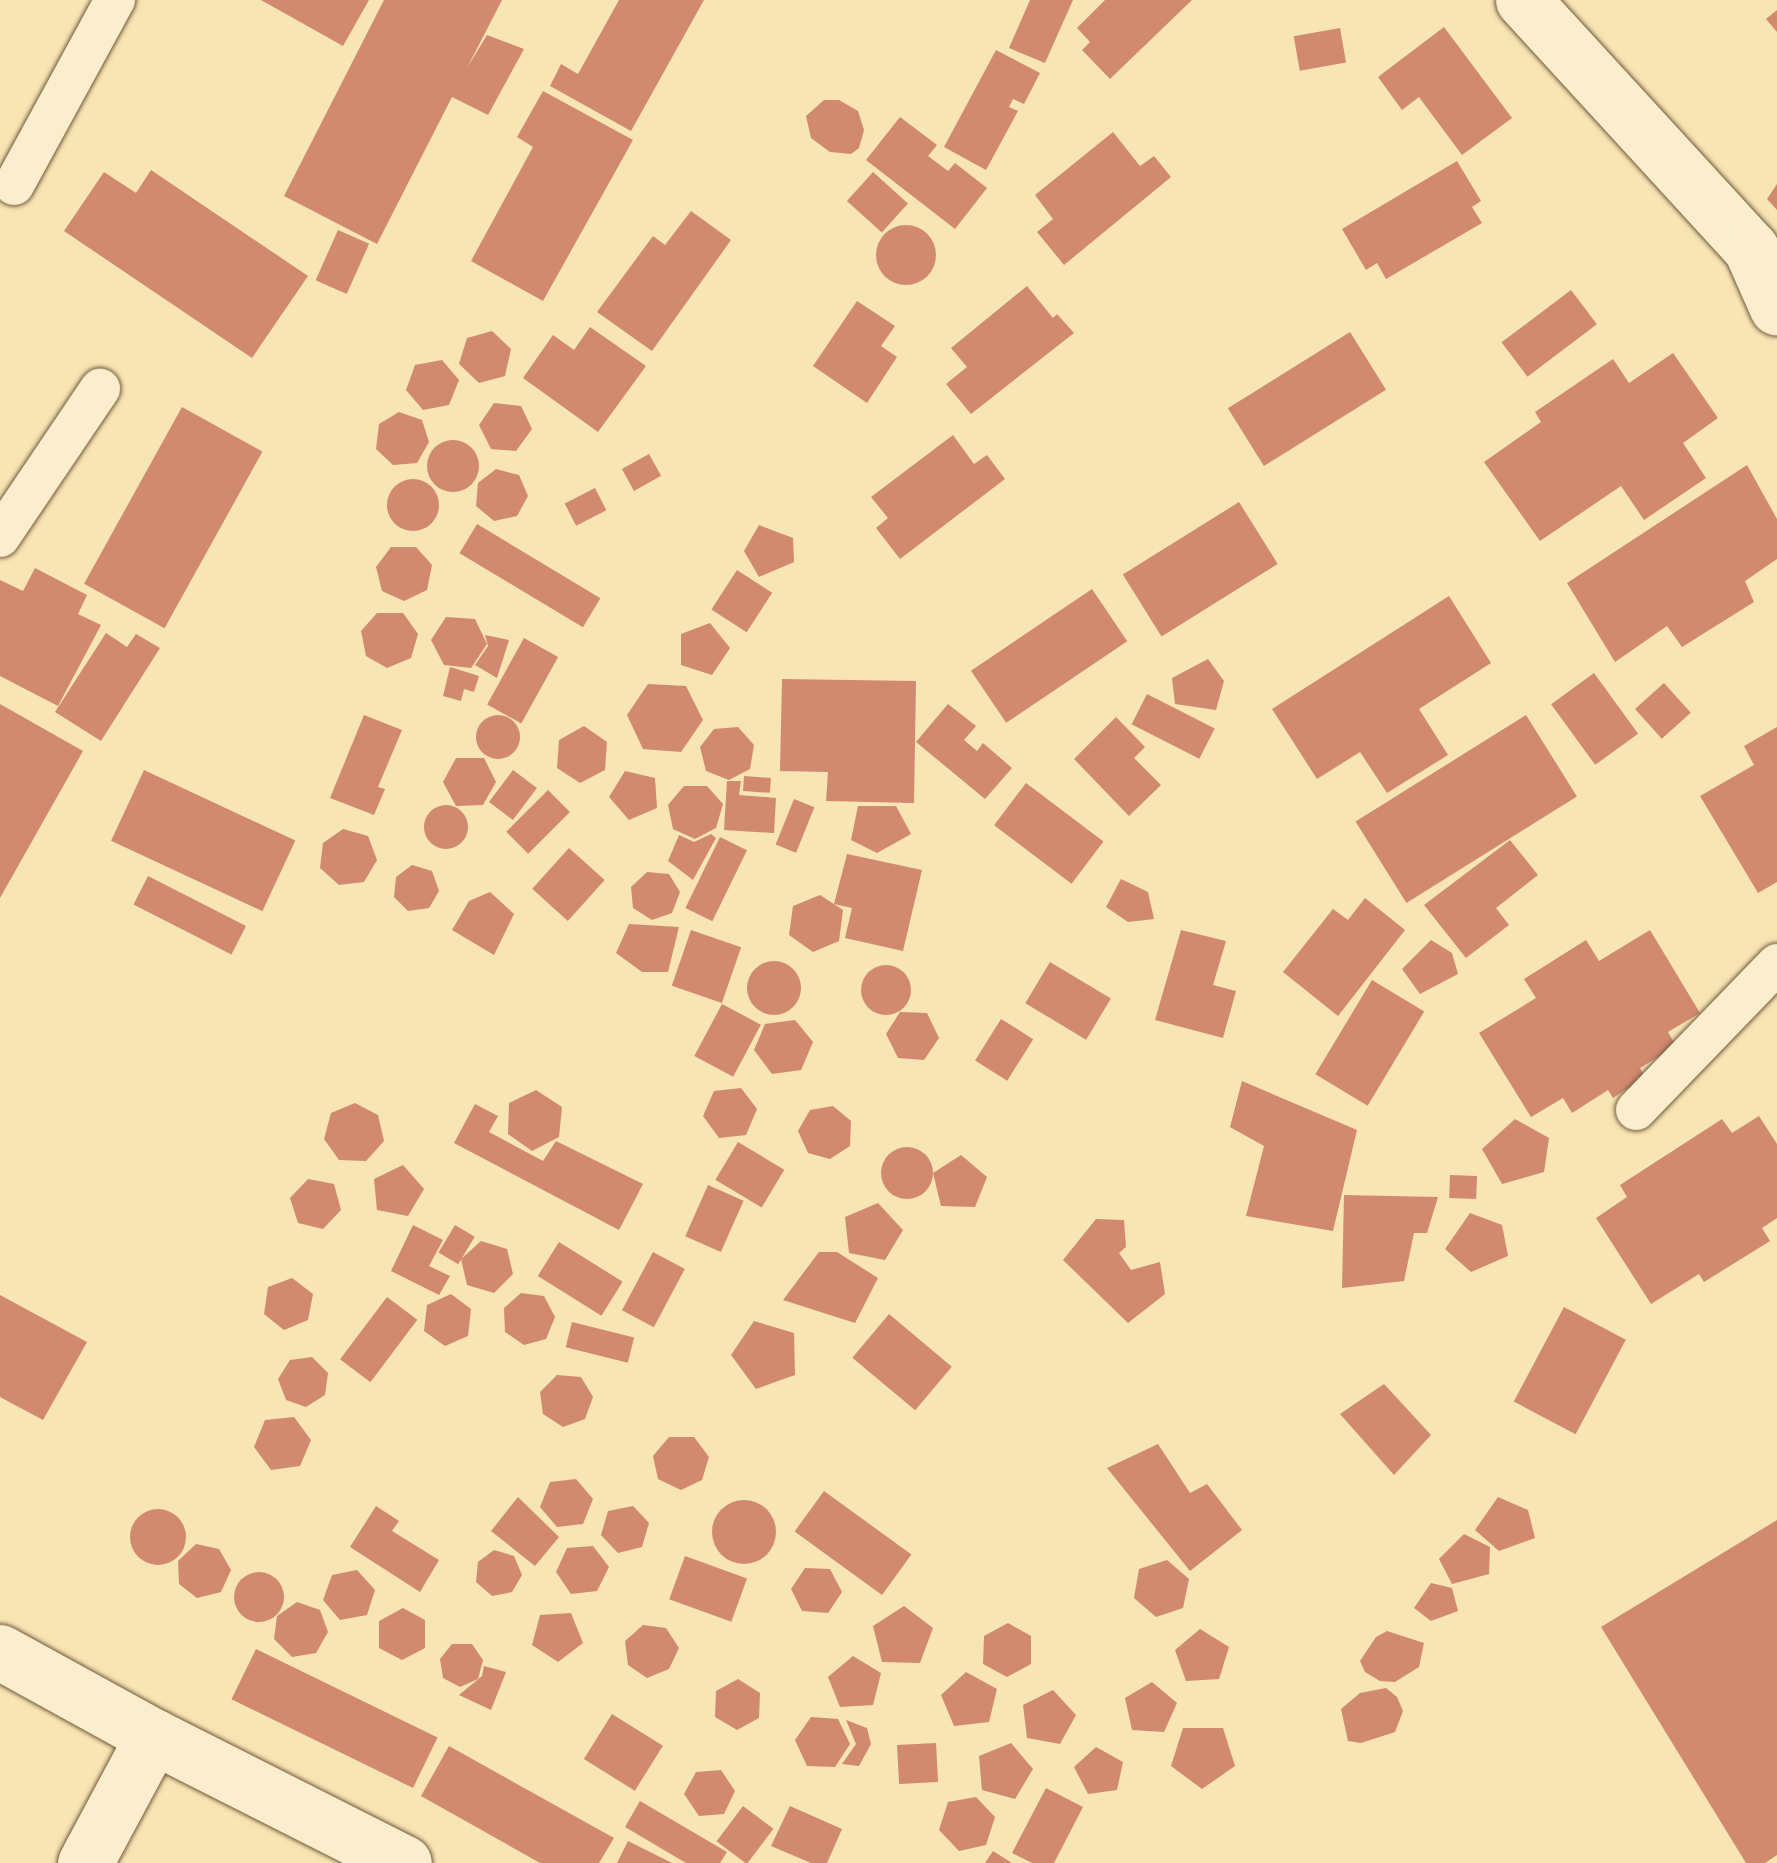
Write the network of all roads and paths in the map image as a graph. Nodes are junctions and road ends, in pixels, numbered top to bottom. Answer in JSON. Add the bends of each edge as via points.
{"nodes":[{"id":1,"x":115,"y":0,"type":"edge"},
{"id":2,"x":1524,"y":0,"type":"edge"},
{"id":3,"x":14,"y":185,"type":"dead end"},
{"id":4,"x":1777,"y":308,"type":"edge"},
{"id":5,"x":100,"y":389,"type":"dead end"},
{"id":6,"x":0,"y":537,"type":"edge"},
{"id":7,"x":1777,"y":964,"type":"edge"},
{"id":8,"x":1636,"y":1110,"type":"dead end"},
{"id":9,"x":0,"y":1652,"type":"edge"},
{"id":10,"x":153,"y":1736,"type":"junction"},
{"id":11,"x":85,"y":1863,"type":"edge"},
{"id":12,"x":404,"y":1863,"type":"edge"}],
"edges":[{"from":1,"to":3,"type":"lane"},
{"from":2,"to":4,"type":"street","via":[[1751,250]]},
{"from":5,"to":6,"type":"lane"},
{"from":7,"to":8,"type":"lane"},
{"from":9,"to":10,"type":"street"},
{"from":10,"to":11,"type":"street"},
{"from":10,"to":12,"type":"street"}]}
